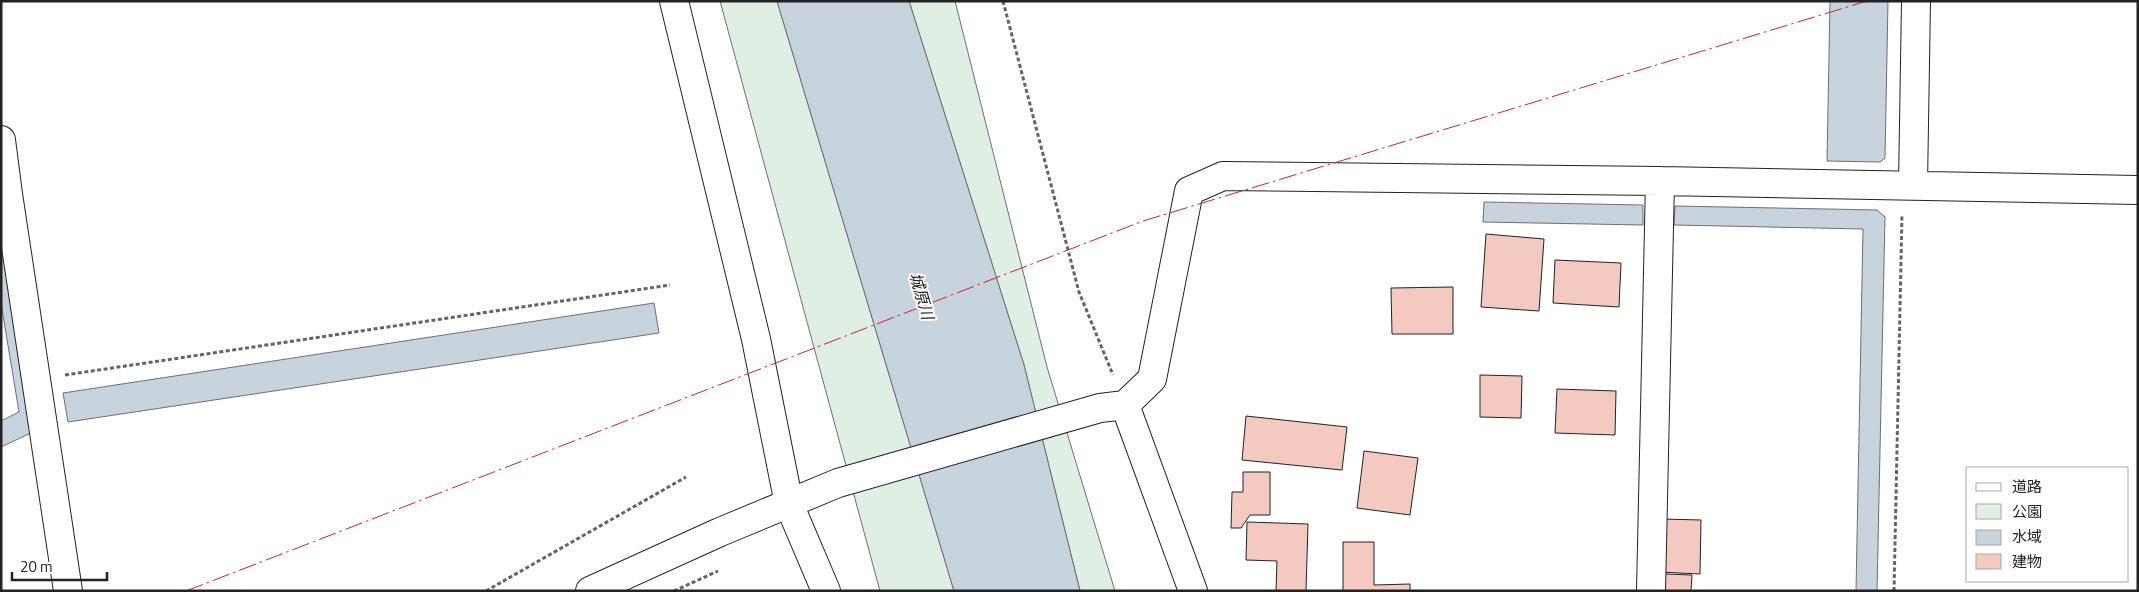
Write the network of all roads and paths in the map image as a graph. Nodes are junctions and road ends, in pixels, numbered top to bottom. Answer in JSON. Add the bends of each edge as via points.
{"nodes":[{"id":1,"x":674,"y":1,"type":"edge"},
{"id":2,"x":1003,"y":1,"type":"edge"},
{"id":3,"x":1916,"y":1,"type":"edge"},
{"id":4,"x":1,"y":140,"type":"edge"},
{"id":5,"x":1660,"y":181,"type":"junction"},
{"id":6,"x":1912,"y":186,"type":"junction"},
{"id":7,"x":2138,"y":190,"type":"edge"},
{"id":8,"x":670,"y":285,"type":"dead end"},
{"id":9,"x":36,"y":379,"type":"junction"},
{"id":10,"x":1112,"y":406,"type":"junction"},
{"id":11,"x":686,"y":477,"type":"dead end"},
{"id":12,"x":789,"y":504,"type":"junction"},
{"id":13,"x":718,"y":571,"type":"dead end"},
{"id":14,"x":68,"y":591,"type":"edge"},
{"id":15,"x":486,"y":591,"type":"edge"},
{"id":16,"x":590,"y":591,"type":"edge"},
{"id":17,"x":674,"y":591,"type":"edge"},
{"id":18,"x":826,"y":591,"type":"edge"},
{"id":19,"x":1193,"y":591,"type":"edge"},
{"id":20,"x":1652,"y":591,"type":"edge"},
{"id":21,"x":1894,"y":591,"type":"edge"}],
"edges":[{"from":1,"to":12,"type":"street","via":[[756,339]]},
{"from":2,"to":10,"type":"path"},
{"from":3,"to":6,"type":"street"},
{"from":4,"to":9,"type":"street"},
{"from":5,"to":6,"type":"street"},
{"from":5,"to":10,"type":"street","via":[[1223,176],[1189,191],[1152,379]]},
{"from":5,"to":20,"type":"street"},
{"from":6,"to":7,"type":"street"},
{"from":6,"to":21,"type":"path","via":[[1902,209]]},
{"from":8,"to":9,"type":"path"},
{"from":9,"to":14,"type":"street"},
{"from":10,"to":12,"type":"street","via":[[838,483]]},
{"from":10,"to":19,"type":"street"},
{"from":11,"to":15,"type":"path"},
{"from":12,"to":16,"type":"street"},
{"from":12,"to":18,"type":"street"},
{"from":13,"to":17,"type":"path"}]}
